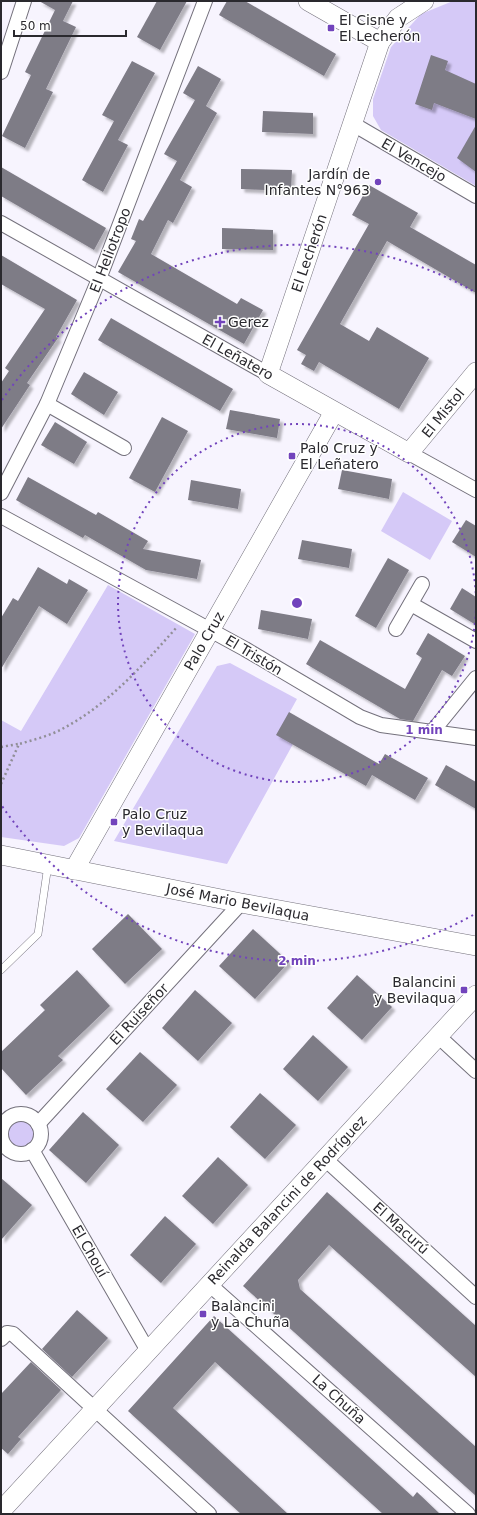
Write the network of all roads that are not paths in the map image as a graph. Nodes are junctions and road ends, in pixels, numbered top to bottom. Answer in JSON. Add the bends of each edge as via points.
{"nodes":[{"id":1,"x":24,"y":1,"type":"edge"},
{"id":2,"x":205,"y":1,"type":"edge"},
{"id":3,"x":308,"y":1,"type":"edge"},
{"id":4,"x":424,"y":1,"type":"edge"},
{"id":5,"x":380,"y":42,"type":"junction"},
{"id":6,"x":1,"y":72,"type":"edge"},
{"id":7,"x":352,"y":124,"type":"junction"},
{"id":8,"x":476,"y":196,"type":"edge"},
{"id":9,"x":1,"y":223,"type":"edge"},
{"id":10,"x":99,"y":279,"type":"junction"},
{"id":11,"x":476,"y":372,"type":"edge"},
{"id":12,"x":268,"y":374,"type":"junction"},
{"id":13,"x":48,"y":404,"type":"junction"},
{"id":14,"x":334,"y":412,"type":"junction"},
{"id":15,"x":124,"y":448,"type":"dead end"},
{"id":16,"x":409,"y":453,"type":"junction"},
{"id":17,"x":476,"y":490,"type":"edge"},
{"id":18,"x":1,"y":493,"type":"edge"},
{"id":19,"x":1,"y":516,"type":"edge"},
{"id":20,"x":422,"y":584,"type":"dead end"},
{"id":21,"x":411,"y":604,"type":"junction"},
{"id":22,"x":396,"y":629,"type":"dead end"},
{"id":23,"x":211,"y":630,"type":"junction"},
{"id":24,"x":476,"y":641,"type":"edge"},
{"id":25,"x":476,"y":678,"type":"edge"},
{"id":26,"x":432,"y":732,"type":"junction"},
{"id":27,"x":476,"y":738,"type":"edge"},
{"id":28,"x":1,"y":855,"type":"edge"},
{"id":29,"x":48,"y":865,"type":"junction"},
{"id":30,"x":74,"y":870,"type":"junction"},
{"id":31,"x":241,"y":903,"type":"junction"},
{"id":32,"x":476,"y":946,"type":"edge"},
{"id":33,"x":1,"y":970,"type":"edge"},
{"id":34,"x":476,"y":995,"type":"edge"},
{"id":35,"x":438,"y":1036,"type":"junction"},
{"id":36,"x":476,"y":1071,"type":"edge"},
{"id":37,"x":38,"y":1124,"type":"junction"},
{"id":38,"x":2,"y":1145,"type":"edge"},
{"id":39,"x":32,"y":1150,"type":"junction"},
{"id":40,"x":325,"y":1159,"type":"junction"},
{"id":41,"x":210,"y":1284,"type":"junction"},
{"id":42,"x":476,"y":1297,"type":"edge"},
{"id":43,"x":1,"y":1339,"type":"edge"},
{"id":44,"x":148,"y":1351,"type":"junction"},
{"id":45,"x":94,"y":1410,"type":"junction"},
{"id":46,"x":1,"y":1512,"type":"edge"},
{"id":47,"x":209,"y":1514,"type":"edge"},
{"id":48,"x":468,"y":1514,"type":"edge"}],
"edges":[{"from":1,"to":6,"type":"street"},
{"from":2,"to":10,"type":"street","name":"El Heliotropo"},
{"from":3,"to":5,"type":"street"},
{"from":4,"to":5,"type":"street","name":"El Lecherón","via":[[398,18]]},
{"from":5,"to":7,"type":"street","name":"El Lecherón"},
{"from":7,"to":8,"type":"street","name":"El Vencejo"},
{"from":7,"to":12,"type":"street","name":"El Lecherón"},
{"from":9,"to":10,"type":"street","name":"El Leñatero"},
{"from":10,"to":12,"type":"street","name":"El Leñatero"},
{"from":10,"to":13,"type":"street","name":"El Heliotropo"},
{"from":11,"to":16,"type":"street","name":"El Mistol"},
{"from":12,"to":14,"type":"street","name":"El Leñatero"},
{"from":13,"to":15,"type":"street"},
{"from":13,"to":18,"type":"street","name":"El Heliotropo"},
{"from":14,"to":16,"type":"street","name":"El Leñatero"},
{"from":14,"to":23,"type":"street","name":"Palo Cruz"},
{"from":16,"to":17,"type":"street","name":"El Leñatero"},
{"from":19,"to":23,"type":"street","name":"El Tristón"},
{"from":20,"to":21,"type":"street"},
{"from":21,"to":22,"type":"street"},
{"from":21,"to":24,"type":"street"},
{"from":23,"to":26,"type":"street","name":"El Tristón","via":[[360,717],[381,725]]},
{"from":23,"to":30,"type":"street","name":"Palo Cruz"},
{"from":25,"to":26,"type":"street"},
{"from":26,"to":27,"type":"street","name":"El Tristón"},
{"from":28,"to":29,"type":"street","name":"José Mario Bevilaqua"},
{"from":29,"to":30,"type":"street","name":"José Mario Bevilaqua"},
{"from":29,"to":33,"type":"lane","via":[[38,934]]},
{"from":30,"to":31,"type":"street","name":"José Mario Bevilaqua"},
{"from":31,"to":32,"type":"street","name":"José Mario Bevilaqua"},
{"from":31,"to":37,"type":"street","name":"El Ruiseñor"},
{"from":34,"to":35,"type":"street","name":"Reinalda Balancini de Rodríguez"},
{"from":35,"to":36,"type":"street"},
{"from":35,"to":40,"type":"street","name":"Reinalda Balancini de Rodríguez"},
{"from":37,"to":38,"type":"street","via":[[29,1115],[11,1116],[6,1120],[1,1132]]},
{"from":37,"to":39,"type":"street","via":[[39,1141]]},
{"from":38,"to":39,"type":"street","via":[[20,1154]]},
{"from":39,"to":44,"type":"street","name":"El Chouí"},
{"from":40,"to":41,"type":"street","name":"Reinalda Balancini de Rodríguez"},
{"from":40,"to":42,"type":"street","name":"El Macurú"},
{"from":41,"to":44,"type":"street","name":"Reinalda Balancini de Rodríguez"},
{"from":41,"to":48,"type":"street","name":"La Chuña"},
{"from":43,"to":45,"type":"street","via":[[7,1333],[13,1334]]},
{"from":44,"to":45,"type":"street","name":"Reinalda Balancini de Rodríguez"},
{"from":45,"to":46,"type":"street","name":"Reinalda Balancini de Rodríguez"},
{"from":45,"to":47,"type":"street"}]}
